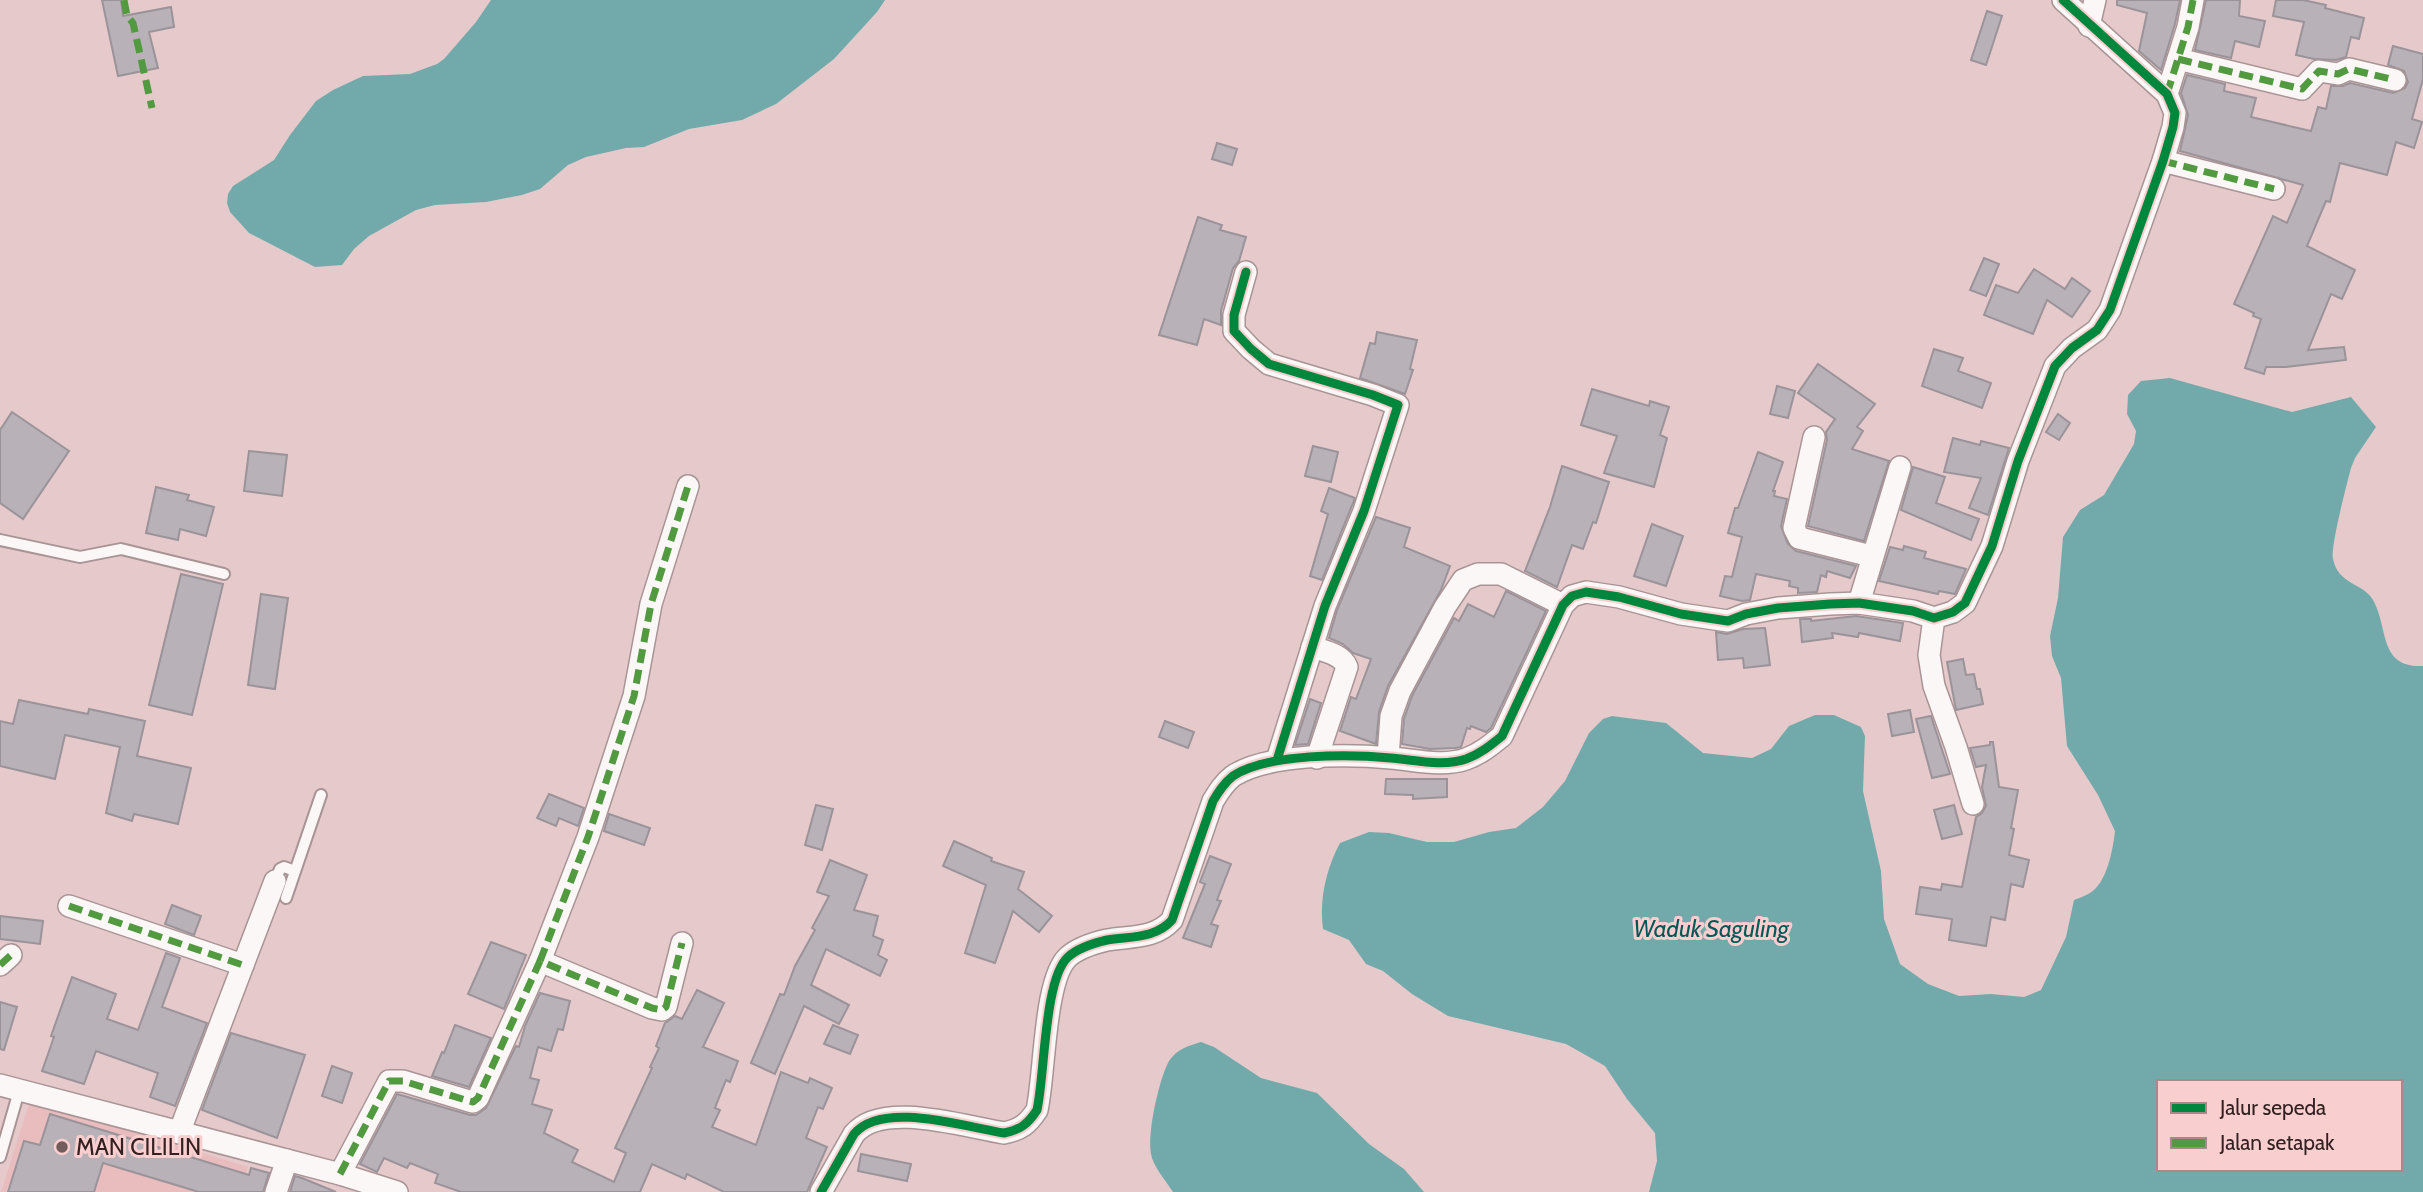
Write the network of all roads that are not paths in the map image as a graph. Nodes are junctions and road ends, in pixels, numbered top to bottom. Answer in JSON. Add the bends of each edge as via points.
{"nodes":[{"id":1,"x":2063,"y":0,"type":"edge"},
{"id":2,"x":2095,"y":0,"type":"edge"},
{"id":3,"x":2193,"y":0,"type":"edge"},
{"id":4,"x":2089,"y":26,"type":"junction"},
{"id":5,"x":2178,"y":59,"type":"junction"},
{"id":6,"x":2395,"y":80,"type":"dead end"},
{"id":7,"x":2166,"y":94,"type":"junction"},
{"id":8,"x":2164,"y":161,"type":"junction"},
{"id":9,"x":2274,"y":189,"type":"dead end"},
{"id":10,"x":1246,"y":272,"type":"dead end"},
{"id":11,"x":1814,"y":437,"type":"dead end"},
{"id":12,"x":1900,"y":467,"type":"dead end"},
{"id":13,"x":688,"y":485,"type":"dead end"},
{"id":14,"x":0,"y":540,"type":"edge"},
{"id":15,"x":1871,"y":556,"type":"junction"},
{"id":16,"x":224,"y":574,"type":"dead end"},
{"id":17,"x":1859,"y":603,"type":"junction"},
{"id":18,"x":1563,"y":605,"type":"junction"},
{"id":19,"x":1934,"y":618,"type":"junction"},
{"id":20,"x":1312,"y":647,"type":"junction"},
{"id":21,"x":1388,"y":757,"type":"junction"},
{"id":22,"x":1317,"y":758,"type":"junction"},
{"id":23,"x":1277,"y":760,"type":"junction"},
{"id":24,"x":321,"y":795,"type":"dead end"},
{"id":25,"x":1973,"y":804,"type":"dead end"},
{"id":26,"x":295,"y":871,"type":"junction"},
{"id":27,"x":280,"y":890,"type":"junction"},
{"id":28,"x":69,"y":906,"type":"dead end"},
{"id":29,"x":682,"y":943,"type":"dead end"},
{"id":30,"x":540,"y":961,"type":"junction"},
{"id":31,"x":243,"y":965,"type":"junction"},
{"id":32,"x":10,"y":1088,"type":"edge"},
{"id":33,"x":179,"y":1133,"type":"junction"},
{"id":34,"x":0,"y":1157,"type":"edge"},
{"id":35,"x":287,"y":1160,"type":"junction"},
{"id":36,"x":340,"y":1174,"type":"junction"},
{"id":37,"x":276,"y":1192,"type":"edge"},
{"id":38,"x":397,"y":1192,"type":"edge"},
{"id":39,"x":821,"y":1192,"type":"edge"}],
"edges":[{"from":1,"to":4,"type":"street"},
{"from":2,"to":4,"type":"street"},
{"from":3,"to":5,"type":"street"},
{"from":4,"to":7,"type":"street"},
{"from":5,"to":6,"type":"street","via":[[2302,89],[2319,71],[2338,74],[2349,69]]},
{"from":5,"to":7,"type":"street"},
{"from":7,"to":8,"type":"street","via":[[2175,113]]},
{"from":8,"to":9,"type":"street"},
{"from":8,"to":19,"type":"street","via":[[2110,310],[2097,330],[2055,366],[2018,461],[1992,547],[1965,603]]},
{"from":10,"to":20,"type":"street","via":[[1234,331],[1251,349],[1269,364],[1398,405]]},
{"from":11,"to":15,"type":"street","via":[[1795,534]]},
{"from":12,"to":15,"type":"street"},
{"from":13,"to":30,"type":"street","via":[[651,604],[634,696],[589,838]]},
{"from":14,"to":16,"type":"lane","via":[[80,557],[121,549]]},
{"from":15,"to":17,"type":"street"},
{"from":17,"to":18,"type":"street","via":[[1778,608],[1728,621],[1586,592]]},
{"from":17,"to":19,"type":"street"},
{"from":18,"to":21,"type":"street","via":[[1502,736],[1465,759],[1443,762]]},
{"from":18,"to":21,"type":"street","via":[[1501,575],[1478,574],[1463,580],[1400,691],[1391,716]]},
{"from":19,"to":25,"type":"street","via":[[1929,655],[1934,686]]},
{"from":20,"to":22,"type":"street","via":[[1339,657],[1347,667]]},
{"from":20,"to":23,"type":"street"},
{"from":21,"to":22,"type":"street"},
{"from":22,"to":23,"type":"street"},
{"from":23,"to":39,"type":"street","via":[[1251,767],[1223,785],[1213,801],[1172,920],[1164,930],[1092,944],[1067,958],[1058,971],[1041,1091],[1030,1121],[1018,1131],[1004,1133],[898,1116],[871,1120],[854,1134]]},
{"from":24,"to":26,"type":"lane"},
{"from":26,"to":27,"type":"lane"},
{"from":26,"to":27,"type":"lane","via":[[280,869]]},
{"from":27,"to":31,"type":"street"},
{"from":28,"to":31,"type":"street"},
{"from":29,"to":30,"type":"street","via":[[662,1010]]},
{"from":30,"to":36,"type":"street","via":[[478,1098],[473,1102],[390,1081]]},
{"from":31,"to":33,"type":"street"},
{"from":32,"to":33,"type":"street"},
{"from":32,"to":34,"type":"lane"},
{"from":33,"to":35,"type":"street"},
{"from":35,"to":36,"type":"street"},
{"from":35,"to":37,"type":"street"},
{"from":36,"to":38,"type":"street"}]}
